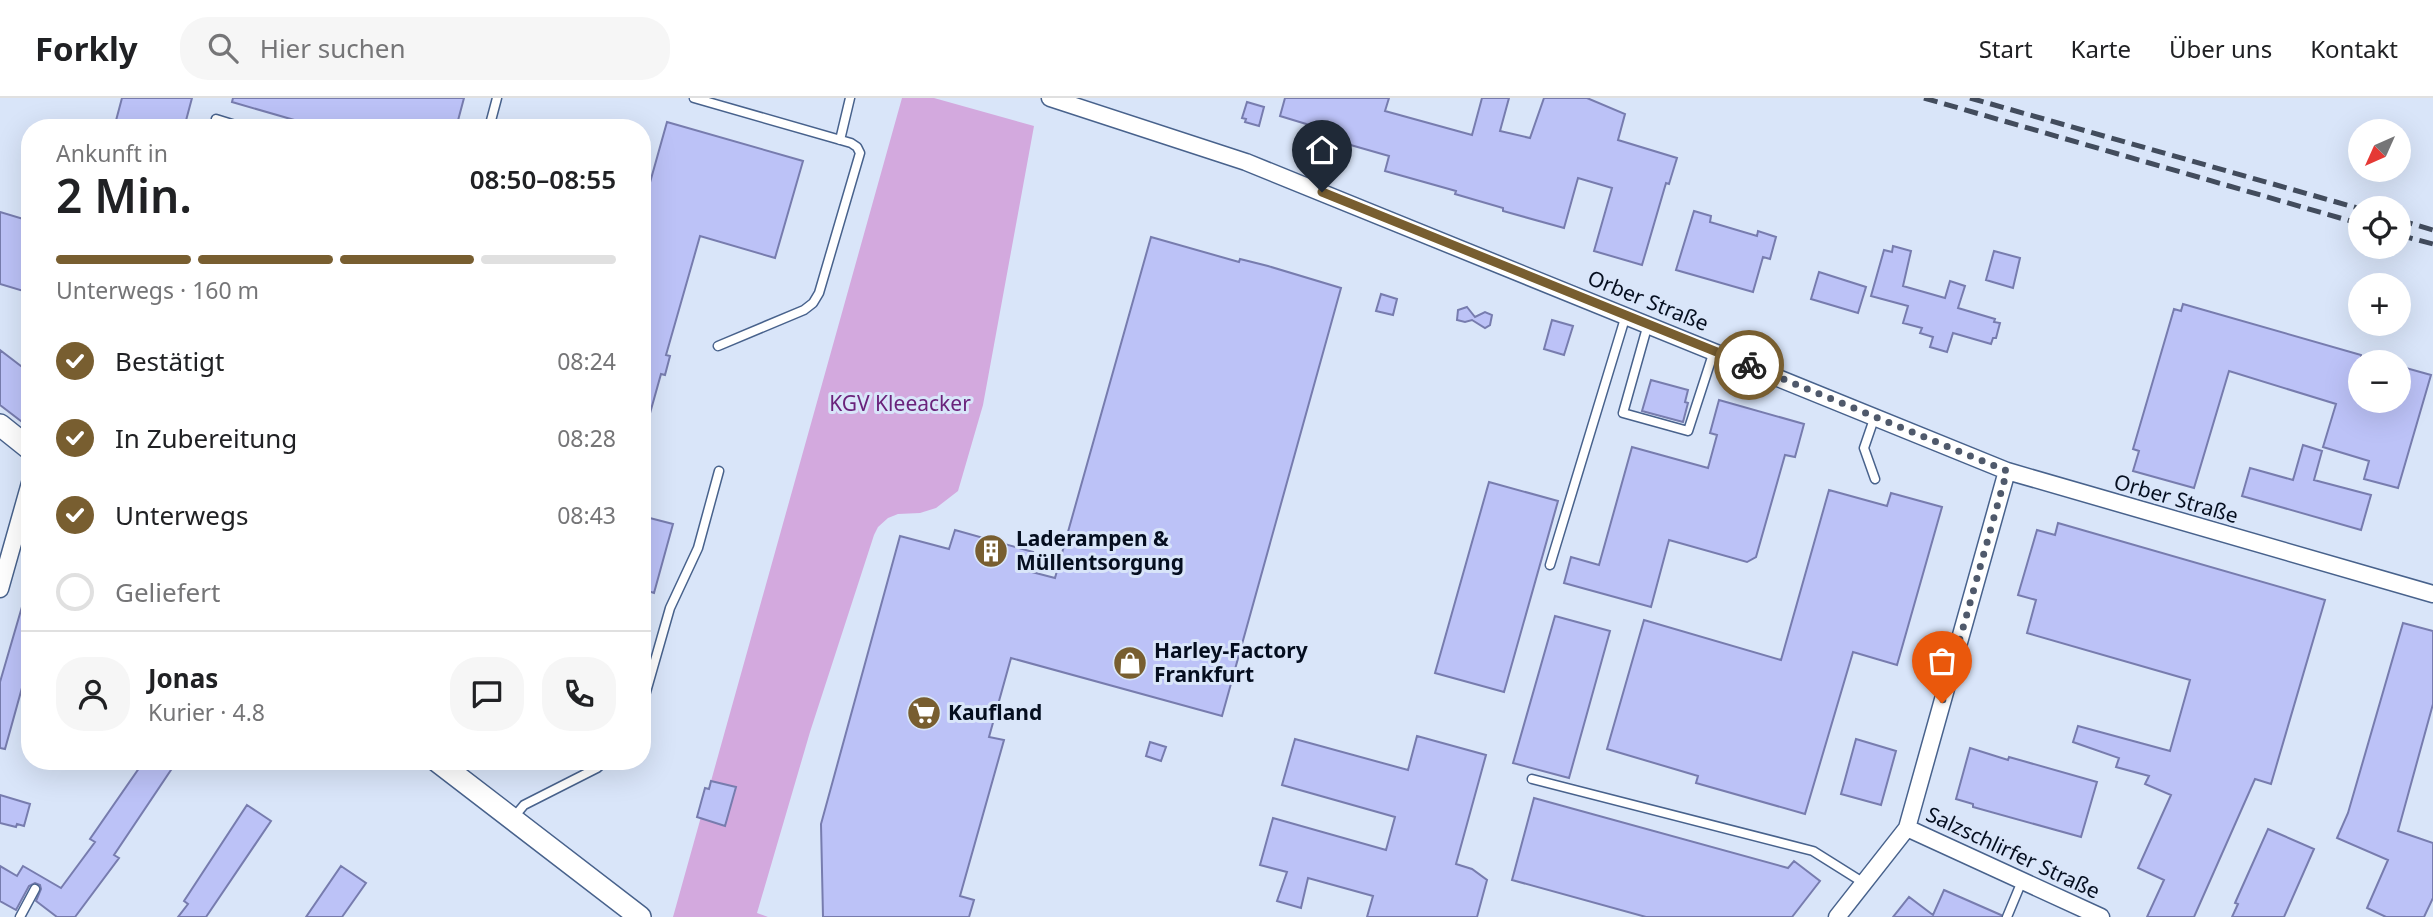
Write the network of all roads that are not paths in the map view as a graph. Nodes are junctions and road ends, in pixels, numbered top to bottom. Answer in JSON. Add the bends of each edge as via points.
{"nodes":[{"id":1,"x":497,"y":98,"type":"edge"},
{"id":2,"x":694,"y":98,"type":"edge"},
{"id":3,"x":850,"y":98,"type":"edge"},
{"id":4,"x":1050,"y":98,"type":"edge"},
{"id":5,"x":491,"y":119,"type":"edge"},
{"id":6,"x":840,"y":139,"type":"junction"},
{"id":7,"x":1626,"y":315,"type":"junction"},
{"id":8,"x":1648,"y":324,"type":"junction"},
{"id":9,"x":718,"y":346,"type":"dead end"},
{"id":10,"x":1714,"y":351,"type":"junction"},
{"id":11,"x":1875,"y":416,"type":"junction"},
{"id":12,"x":0,"y":425,"type":"edge"},
{"id":13,"x":21,"y":442,"type":"edge"},
{"id":14,"x":719,"y":471,"type":"dead end"},
{"id":15,"x":2007,"y":471,"type":"junction"},
{"id":16,"x":1875,"y":480,"type":"dead end"},
{"id":17,"x":21,"y":515,"type":"edge"},
{"id":18,"x":1550,"y":565,"type":"dead end"},
{"id":19,"x":0,"y":589,"type":"edge"},
{"id":20,"x":2433,"y":594,"type":"edge"},
{"id":21,"x":651,"y":674,"type":"edge"},
{"id":22,"x":448,"y":770,"type":"edge"},
{"id":23,"x":593,"y":770,"type":"edge"},
{"id":24,"x":1532,"y":779,"type":"dead end"},
{"id":25,"x":512,"y":820,"type":"junction"},
{"id":26,"x":1907,"y":828,"type":"junction"},
{"id":27,"x":2022,"y":881,"type":"junction"},
{"id":28,"x":1864,"y":883,"type":"junction"},
{"id":29,"x":36,"y":889,"type":"dead end"},
{"id":30,"x":20,"y":917,"type":"edge"},
{"id":31,"x":640,"y":917,"type":"edge"},
{"id":32,"x":1837,"y":917,"type":"edge"},
{"id":33,"x":2007,"y":917,"type":"edge"},
{"id":34,"x":2101,"y":917,"type":"edge"}],
"edges":[{"from":1,"to":5,"type":"lane"},
{"from":2,"to":6,"type":"lane"},
{"from":3,"to":6,"type":"lane"},
{"from":4,"to":7,"type":"street","name":"Orber Straße","via":[[1246,162]]},
{"from":6,"to":9,"type":"lane","via":[[860,153],[819,293],[804,310]]},
{"from":7,"to":8,"type":"street","name":"Orber Straße"},
{"from":7,"to":18,"type":"lane"},
{"from":8,"to":10,"type":"street","name":"Orber Straße"},
{"from":8,"to":10,"type":"lane","via":[[1623,413],[1688,431]]},
{"from":10,"to":11,"type":"street","name":"Orber Straße"},
{"from":11,"to":15,"type":"street","name":"Orber Straße"},
{"from":11,"to":16,"type":"lane","via":[[1864,448]]},
{"from":12,"to":13,"type":"street"},
{"from":14,"to":21,"type":"lane","via":[[698,548],[670,608]]},
{"from":15,"to":20,"type":"street","name":"Orber Straße"},
{"from":15,"to":26,"type":"street"},
{"from":17,"to":19,"type":"street"},
{"from":22,"to":25,"type":"street"},
{"from":23,"to":25,"type":"lane","via":[[524,805]]},
{"from":24,"to":28,"type":"lane","via":[[1813,851]]},
{"from":25,"to":31,"type":"street"},
{"from":26,"to":27,"type":"street","name":"Salzschlirfer Straße"},
{"from":26,"to":28,"type":"street"},
{"from":27,"to":33,"type":"lane"},
{"from":27,"to":34,"type":"street","name":"Salzschlirfer Straße"},
{"from":28,"to":32,"type":"street"},
{"from":29,"to":30,"type":"lane"}]}
